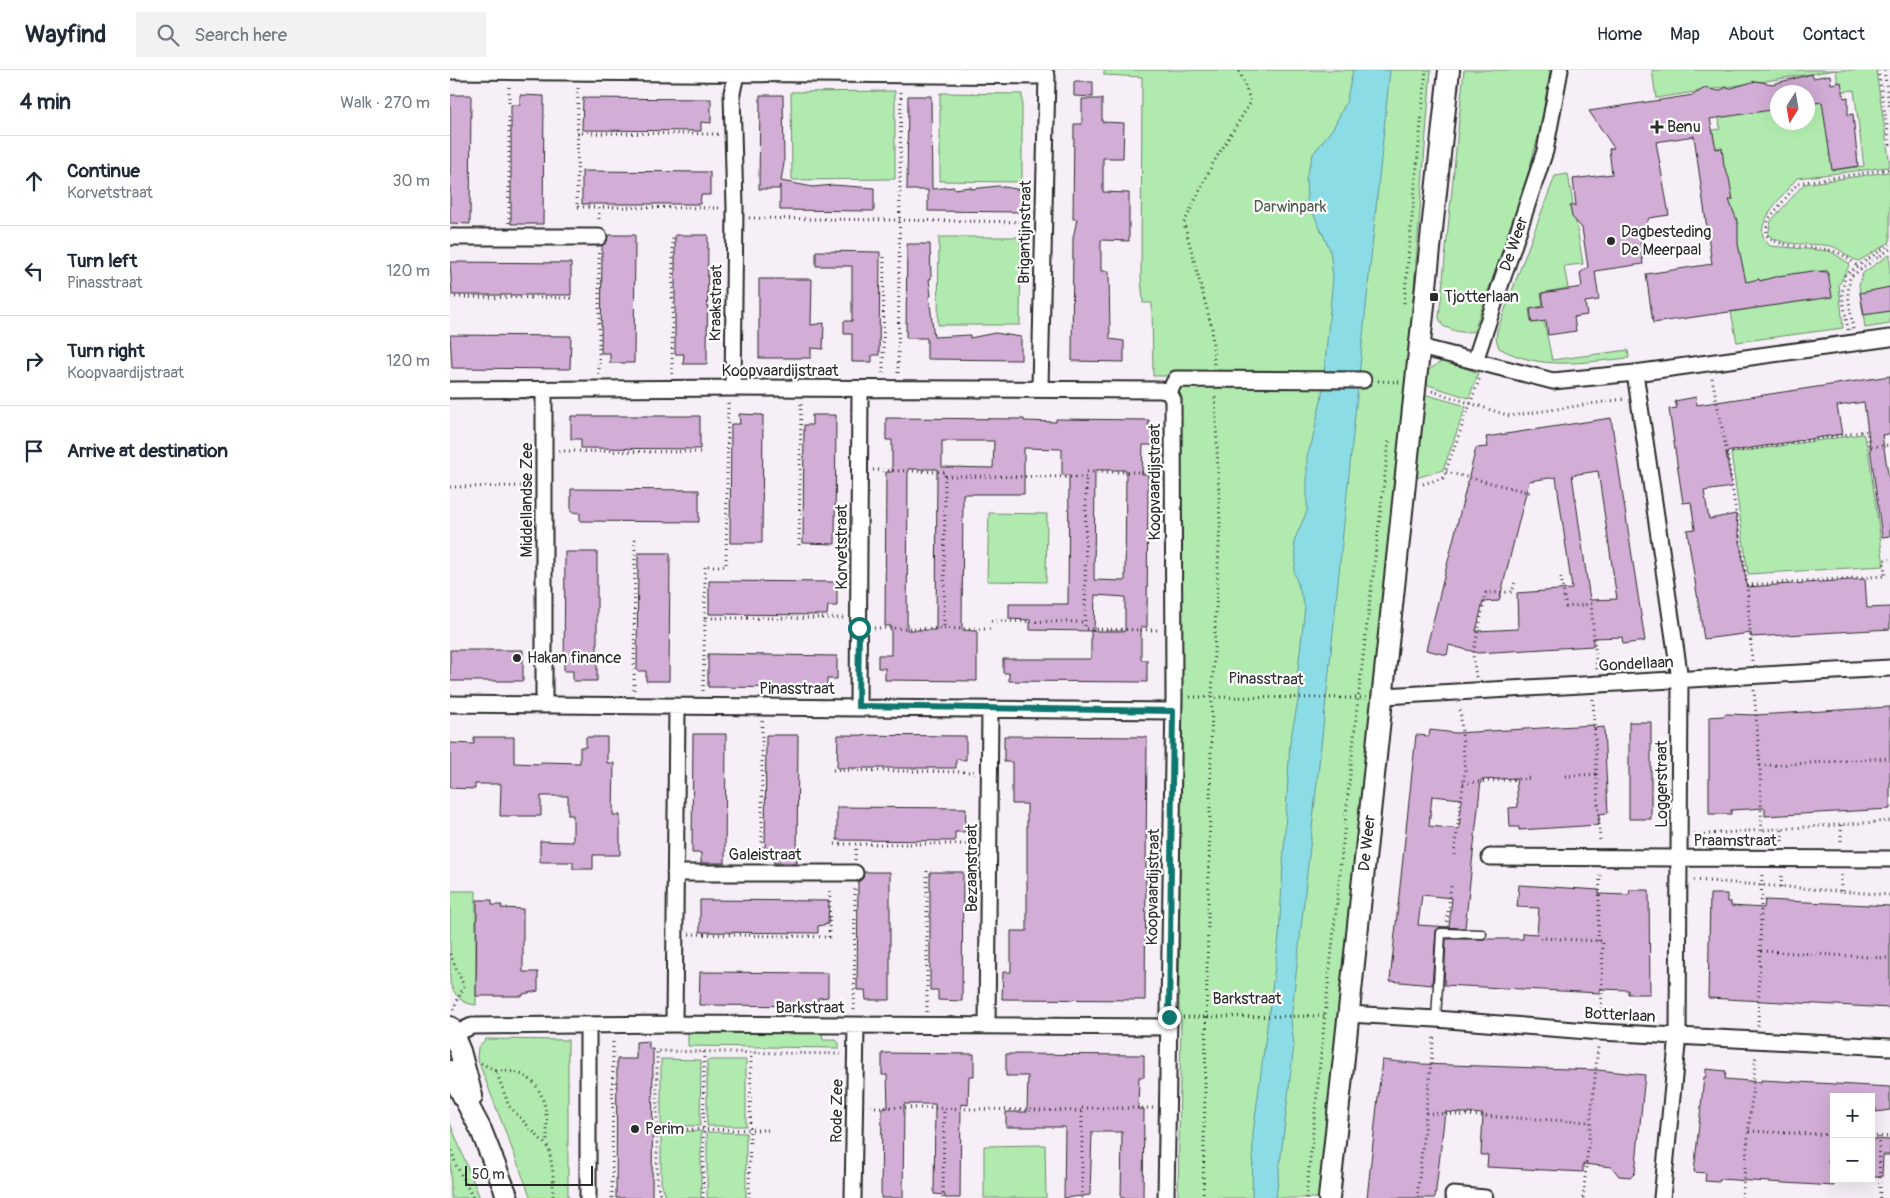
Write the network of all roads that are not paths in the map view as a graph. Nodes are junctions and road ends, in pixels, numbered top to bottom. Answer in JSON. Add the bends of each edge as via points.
{"nodes":[{"id":1,"x":1449,"y":70,"type":"edge"},
{"id":2,"x":1560,"y":70,"type":"edge"},
{"id":3,"x":450,"y":71,"type":"edge"},
{"id":4,"x":506,"y":71,"type":"edge"},
{"id":5,"x":606,"y":71,"type":"edge"},
{"id":6,"x":919,"y":72,"type":"edge"},
{"id":7,"x":736,"y":74,"type":"junction"},
{"id":8,"x":600,"y":237,"type":"road end"},
{"id":9,"x":450,"y":238,"type":"edge"},
{"id":10,"x":1890,"y":338,"type":"edge"},
{"id":11,"x":1420,"y":347,"type":"junction"},
{"id":12,"x":1480,"y":362,"type":"junction"},
{"id":13,"x":1635,"y":373,"type":"junction"},
{"id":14,"x":1363,"y":380,"type":"road end"},
{"id":15,"x":730,"y":388,"type":"junction"},
{"id":16,"x":1040,"y":388,"type":"junction"},
{"id":17,"x":860,"y":389,"type":"junction"},
{"id":18,"x":450,"y":390,"type":"edge"},
{"id":19,"x":544,"y":390,"type":"junction"},
{"id":20,"x":1170,"y":392,"type":"junction"},
{"id":21,"x":1890,"y":668,"type":"edge"},
{"id":22,"x":1680,"y":679,"type":"junction"},
{"id":23,"x":1384,"y":696,"type":"junction"},
{"id":24,"x":544,"y":703,"type":"junction"},
{"id":25,"x":450,"y":704,"type":"edge"},
{"id":26,"x":1173,"y":704,"type":"junction"},
{"id":27,"x":858,"y":706,"type":"junction"},
{"id":28,"x":677,"y":707,"type":"junction"},
{"id":29,"x":990,"y":710,"type":"junction"},
{"id":30,"x":1490,"y":857,"type":"dead end"},
{"id":31,"x":1679,"y":859,"type":"junction"},
{"id":32,"x":1890,"y":859,"type":"edge"},
{"id":33,"x":675,"y":873,"type":"junction"},
{"id":34,"x":855,"y":874,"type":"road end"},
{"id":35,"x":1482,"y":934,"type":"dead end"},
{"id":36,"x":1348,"y":1014,"type":"junction"},
{"id":37,"x":1436,"y":1019,"type":"junction"},
{"id":38,"x":1169,"y":1022,"type":"junction"},
{"id":39,"x":674,"y":1024,"type":"junction"},
{"id":40,"x":588,"y":1026,"type":"junction"},
{"id":41,"x":855,"y":1026,"type":"junction"},
{"id":42,"x":987,"y":1026,"type":"junction"},
{"id":43,"x":453,"y":1033,"type":"edge"},
{"id":44,"x":1678,"y":1035,"type":"junction"},
{"id":45,"x":1890,"y":1047,"type":"edge"},
{"id":46,"x":450,"y":1071,"type":"edge"},
{"id":47,"x":481,"y":1130,"type":"junction"},
{"id":48,"x":1453,"y":1195,"type":"dead end"},
{"id":49,"x":508,"y":1198,"type":"edge"},
{"id":50,"x":588,"y":1198,"type":"edge"},
{"id":51,"x":852,"y":1198,"type":"edge"},
{"id":52,"x":1166,"y":1198,"type":"edge"},
{"id":53,"x":1329,"y":1198,"type":"edge"},
{"id":54,"x":1485,"y":1198,"type":"edge"},
{"id":55,"x":1662,"y":1198,"type":"edge"}],
"edges":[{"from":1,"to":11,"type":"street","name":"De Weer"},
{"from":2,"to":12,"type":"street","name":"De Weer","via":[[1545,151]]},
{"from":3,"to":4,"type":"street"},
{"from":4,"to":5,"type":"street"},
{"from":5,"to":7,"type":"street"},
{"from":6,"to":7,"type":"street"},
{"from":6,"to":16,"type":"street","name":"Brigantijnstraat","via":[[1047,76]]},
{"from":7,"to":15,"type":"street","name":"Kraakstraat","via":[[732,93],[735,213]]},
{"from":8,"to":9,"type":"street"},
{"from":10,"to":13,"type":"street"},
{"from":11,"to":12,"type":"street"},
{"from":11,"to":23,"type":"street","name":"De Weer"},
{"from":12,"to":13,"type":"street","via":[[1553,380]]},
{"from":13,"to":22,"type":"street","name":"Loggerstraat"},
{"from":14,"to":20,"type":"street","via":[[1176,379]]},
{"from":15,"to":17,"type":"street","name":"Koopvaardijstraat"},
{"from":15,"to":19,"type":"street","name":"Koopvaardijstraat"},
{"from":16,"to":17,"type":"street","name":"Koopvaardijstraat"},
{"from":16,"to":20,"type":"street","name":"Koopvaardijstraat"},
{"from":17,"to":27,"type":"street","name":"Korvetstraat"},
{"from":18,"to":19,"type":"street"},
{"from":19,"to":24,"type":"street","name":"Middellandse Zee"},
{"from":20,"to":26,"type":"street","name":"Koopvaardijstraat","via":[[1173,400]]},
{"from":21,"to":22,"type":"street","name":"Gondellaan"},
{"from":22,"to":23,"type":"street","name":"Gondellaan"},
{"from":22,"to":31,"type":"street","name":"Loggerstraat"},
{"from":23,"to":36,"type":"street","name":"De Weer"},
{"from":24,"to":25,"type":"street","name":"Pinasstraat"},
{"from":24,"to":28,"type":"street","name":"Pinasstraat"},
{"from":26,"to":29,"type":"street","name":"Pinasstraat"},
{"from":26,"to":38,"type":"street","name":"Koopvaardijstraat"},
{"from":27,"to":28,"type":"street","name":"Pinasstraat"},
{"from":27,"to":29,"type":"street","name":"Pinasstraat"},
{"from":28,"to":33,"type":"street"},
{"from":29,"to":42,"type":"street","name":"Bezaanstraat"},
{"from":30,"to":31,"type":"street","name":"Praamstraat"},
{"from":31,"to":32,"type":"street","name":"Praamstraat"},
{"from":31,"to":44,"type":"street","name":"Loggerstraat"},
{"from":33,"to":34,"type":"street","name":"Galeistraat"},
{"from":33,"to":39,"type":"street"},
{"from":35,"to":37,"type":"lane","via":[[1441,933]]},
{"from":36,"to":37,"type":"street","name":"Botterlaan"},
{"from":36,"to":53,"type":"street","name":"De Weer"},
{"from":37,"to":44,"type":"street","name":"Botterlaan"},
{"from":38,"to":42,"type":"street","name":"Barkstraat"},
{"from":38,"to":52,"type":"street","name":"Koopvaardijstraat"},
{"from":39,"to":40,"type":"street","name":"Barkstraat"},
{"from":39,"to":41,"type":"street","name":"Barkstraat"},
{"from":40,"to":43,"type":"street","name":"Barkstraat","via":[[472,1026]]},
{"from":40,"to":50,"type":"street"},
{"from":41,"to":42,"type":"street","name":"Barkstraat"},
{"from":41,"to":51,"type":"street","name":"Rode Zee"},
{"from":43,"to":47,"type":"street"},
{"from":44,"to":45,"type":"street","name":"Botterlaan"},
{"from":44,"to":55,"type":"street","name":"Loggerstraat"},
{"from":46,"to":47,"type":"street"},
{"from":47,"to":49,"type":"street"},
{"from":48,"to":54,"type":"street"}]}
